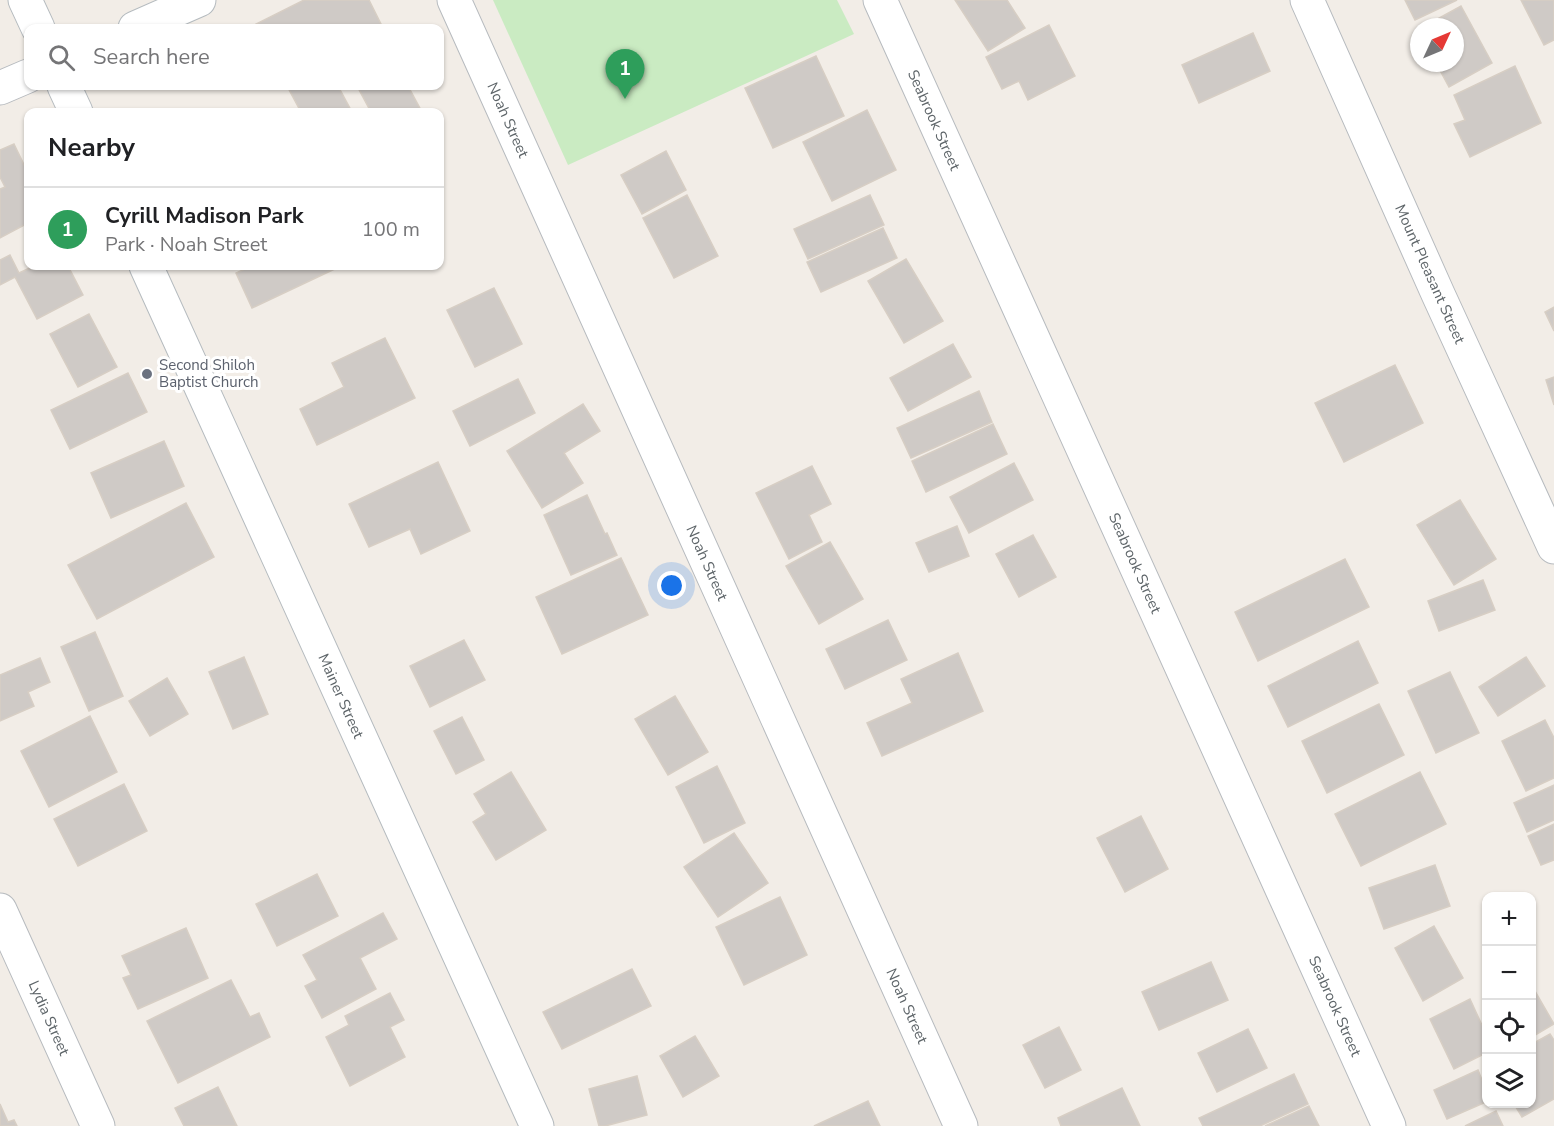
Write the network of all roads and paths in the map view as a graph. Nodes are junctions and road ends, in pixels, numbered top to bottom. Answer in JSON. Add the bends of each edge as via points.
{"nodes":[{"id":1,"x":25,"y":0,"type":"edge"},
{"id":2,"x":199,"y":0,"type":"edge"},
{"id":3,"x":454,"y":0,"type":"edge"},
{"id":4,"x":880,"y":0,"type":"edge"},
{"id":5,"x":1307,"y":0,"type":"edge"},
{"id":6,"x":36,"y":24,"type":"edge"},
{"id":7,"x":144,"y":24,"type":"edge"},
{"id":8,"x":24,"y":78,"type":"edge"},
{"id":9,"x":0,"y":88,"type":"edge"},
{"id":10,"x":66,"y":90,"type":"edge"},
{"id":11,"x":74,"y":108,"type":"edge"},
{"id":12,"x":148,"y":270,"type":"edge"},
{"id":13,"x":1554,"y":547,"type":"edge"},
{"id":14,"x":0,"y":910,"type":"edge"},
{"id":15,"x":98,"y":1126,"type":"edge"},
{"id":16,"x":537,"y":1126,"type":"edge"},
{"id":17,"x":961,"y":1126,"type":"edge"},
{"id":18,"x":1389,"y":1126,"type":"edge"}],
"edges":[{"from":1,"to":6,"type":"street"},
{"from":2,"to":7,"type":"street"},
{"from":3,"to":17,"type":"street","name":"Noah Street"},
{"from":4,"to":18,"type":"street","name":"Seabrook Street"},
{"from":5,"to":13,"type":"street","name":"Mount Pleasant Street"},
{"from":8,"to":9,"type":"street"},
{"from":10,"to":11,"type":"street"},
{"from":12,"to":16,"type":"street","name":"Mainer Street"},
{"from":14,"to":15,"type":"street","name":"Lydia Street"}]}
